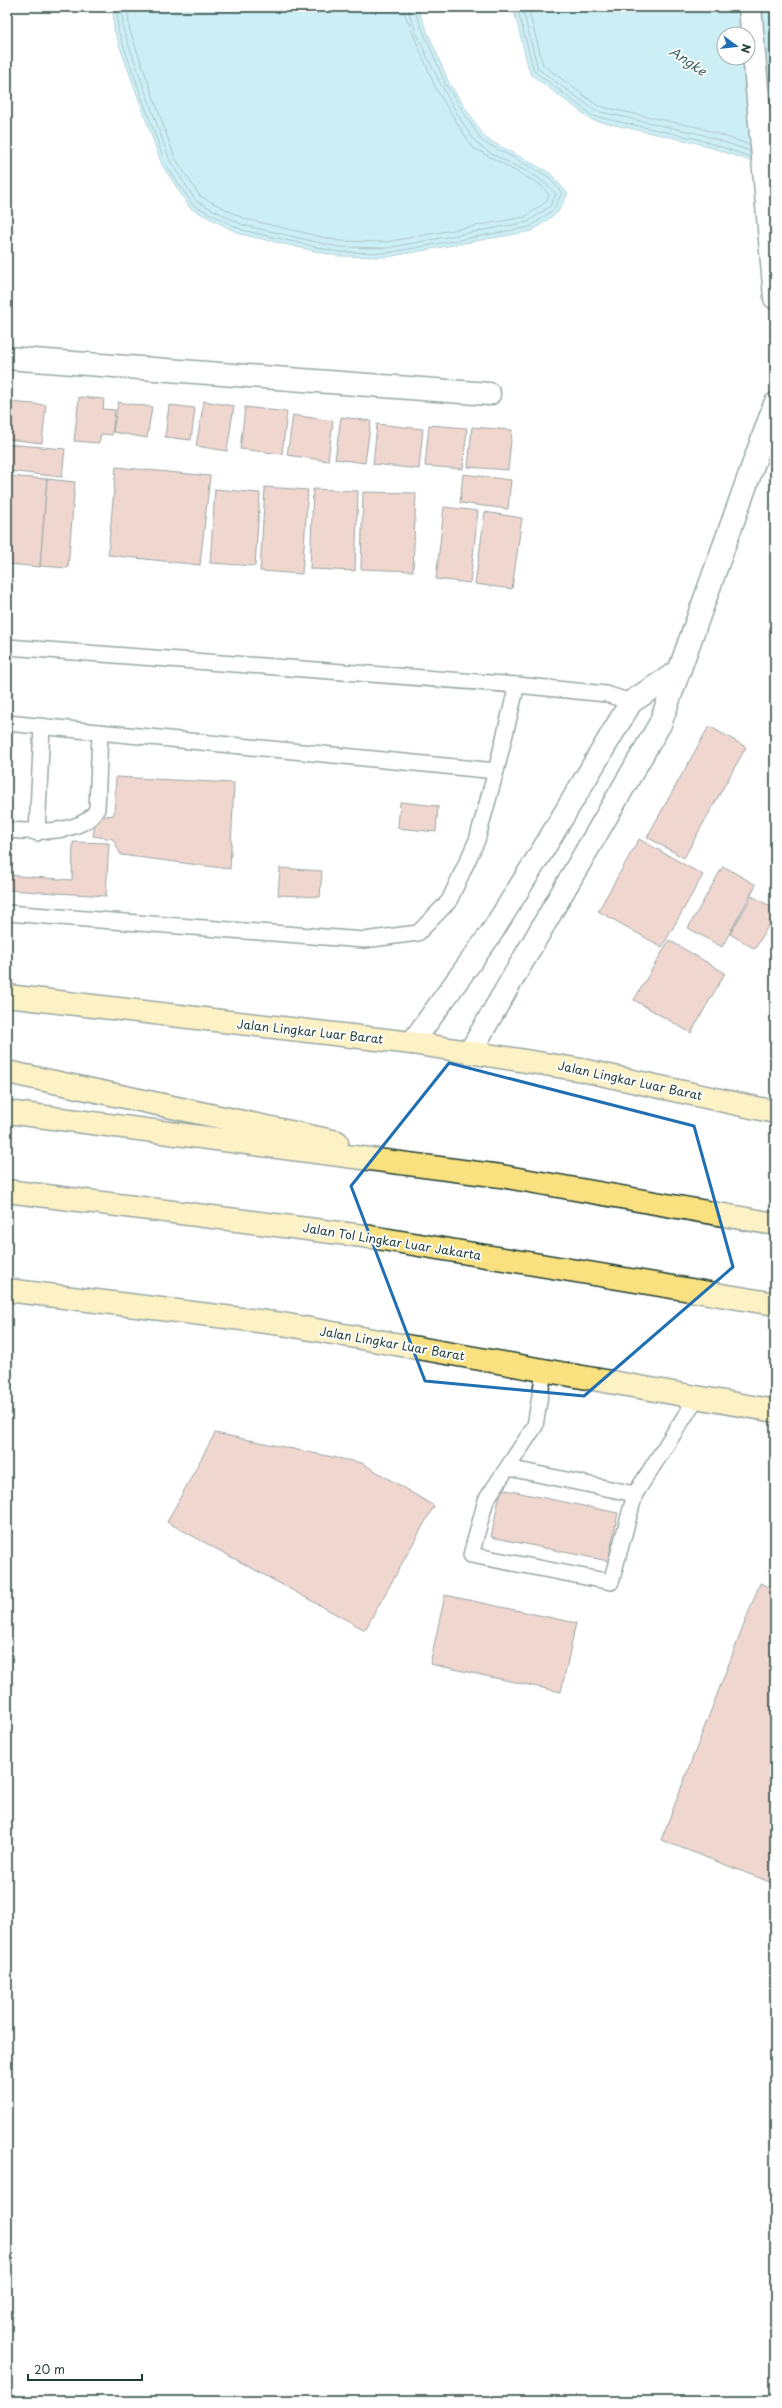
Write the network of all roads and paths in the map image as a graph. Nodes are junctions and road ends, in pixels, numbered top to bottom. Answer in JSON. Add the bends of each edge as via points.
{"nodes":[{"id":1,"x":750,"y":7,"type":"edge"},
{"id":2,"x":775,"y":298,"type":"edge"},
{"id":3,"x":7,"y":358,"type":"edge"},
{"id":4,"x":489,"y":394,"type":"dead end"},
{"id":5,"x":775,"y":404,"type":"edge"},
{"id":6,"x":7,"y":647,"type":"edge"},
{"id":7,"x":679,"y":672,"type":"junction"},
{"id":8,"x":517,"y":685,"type":"junction"},
{"id":9,"x":631,"y":702,"type":"junction"},
{"id":10,"x":7,"y":723,"type":"edge"},
{"id":11,"x":660,"y":724,"type":"junction"},
{"id":12,"x":42,"y":726,"type":"junction"},
{"id":13,"x":100,"y":732,"type":"junction"},
{"id":14,"x":496,"y":771,"type":"junction"},
{"id":15,"x":7,"y":830,"type":"edge"},
{"id":16,"x":37,"y":832,"type":"junction"},
{"id":17,"x":7,"y":913,"type":"edge"},
{"id":18,"x":7,"y":996,"type":"edge"},
{"id":19,"x":412,"y":1043,"type":"junction"},
{"id":20,"x":470,"y":1052,"type":"junction"},
{"id":21,"x":7,"y":1072,"type":"edge"},
{"id":22,"x":7,"y":1112,"type":"edge"},
{"id":23,"x":775,"y":1112,"type":"edge"},
{"id":24,"x":501,"y":1176,"type":"junction"},
{"id":25,"x":7,"y":1191,"type":"edge"},
{"id":26,"x":775,"y":1224,"type":"edge"},
{"id":27,"x":7,"y":1290,"type":"edge"},
{"id":28,"x":775,"y":1304,"type":"edge"},
{"id":29,"x":544,"y":1371,"type":"junction"},
{"id":30,"x":697,"y":1398,"type":"junction"},
{"id":31,"x":775,"y":1411,"type":"edge"},
{"id":32,"x":508,"y":1468,"type":"junction"},
{"id":33,"x":635,"y":1494,"type":"junction"}],
"edges":[{"from":1,"to":2,"type":"street"},
{"from":3,"to":4,"type":"street"},
{"from":5,"to":7,"type":"street"},
{"from":6,"to":8,"type":"lane"},
{"from":7,"to":9,"type":"street"},
{"from":7,"to":11,"type":"street"},
{"from":8,"to":9,"type":"lane","via":[[606,694]]},
{"from":8,"to":14,"type":"lane"},
{"from":9,"to":11,"type":"street"},
{"from":9,"to":19,"type":"street","via":[[490,935]]},
{"from":10,"to":12,"type":"lane"},
{"from":11,"to":20,"type":"street"},
{"from":12,"to":13,"type":"lane"},
{"from":12,"to":16,"type":"lane"},
{"from":13,"to":14,"type":"lane"},
{"from":13,"to":16,"type":"lane","via":[[97,809],[92,817],[82,824]]},
{"from":14,"to":17,"type":"lane","via":[[477,840],[449,901],[418,933],[364,940]]},
{"from":15,"to":16,"type":"lane"},
{"from":18,"to":19,"type":"main road","name":"Jalan Lingkar Luar Barat"},
{"from":19,"to":20,"type":"main road","name":"Jalan Lingkar Luar Barat"},
{"from":20,"to":23,"type":"main road","name":"Jalan Lingkar Luar Barat","via":[[582,1070]]},
{"from":21,"to":24,"type":"main road"},
{"from":22,"to":24,"type":"main road"},
{"from":24,"to":26,"type":"main road"},
{"from":25,"to":28,"type":"main road","name":"Jalan Tol Lingkar Luar Jakarta","via":[[371,1237]]},
{"from":27,"to":29,"type":"main road","name":"Jalan Lingkar Luar Barat","via":[[282,1324]]},
{"from":29,"to":30,"type":"main road","name":"Jalan Lingkar Luar Barat"},
{"from":29,"to":32,"type":"lane","via":[[535,1426]]},
{"from":30,"to":31,"type":"main road","name":"Jalan Lingkar Luar Barat"},
{"from":30,"to":33,"type":"lane"},
{"from":32,"to":33,"type":"lane"},
{"from":32,"to":33,"type":"lane","via":[[486,1500],[471,1555],[611,1582]]}]}
